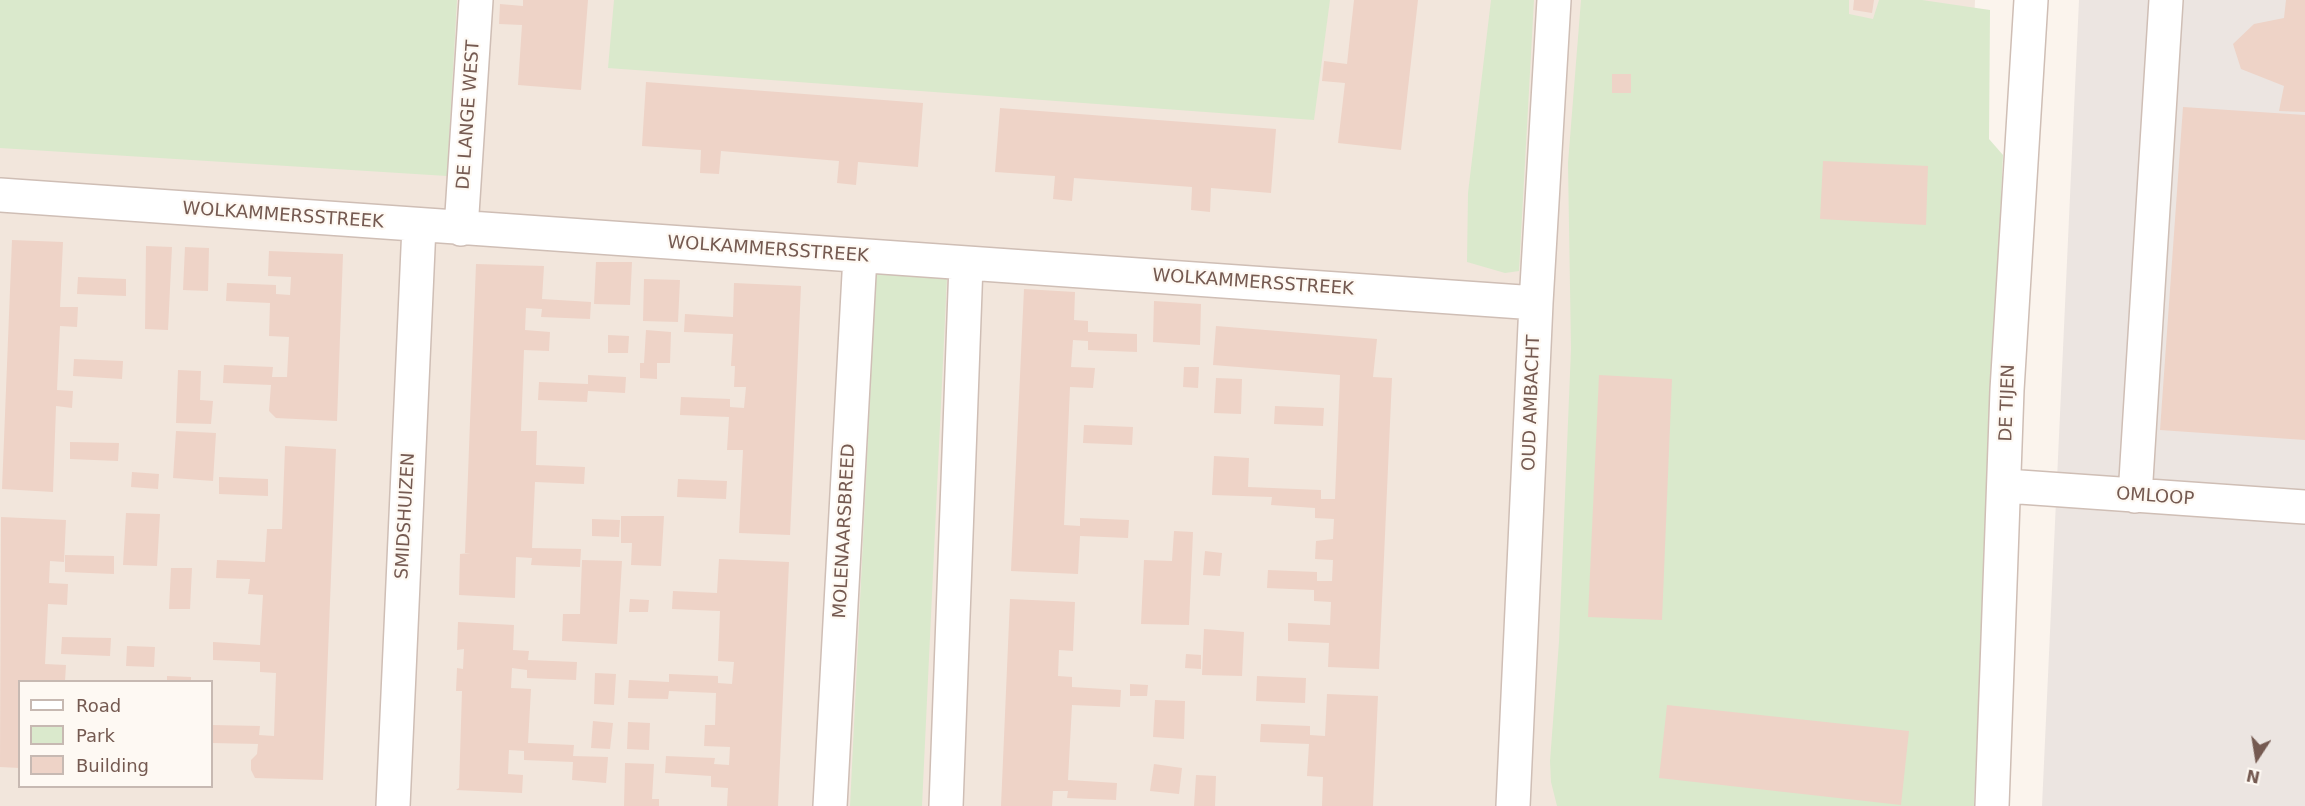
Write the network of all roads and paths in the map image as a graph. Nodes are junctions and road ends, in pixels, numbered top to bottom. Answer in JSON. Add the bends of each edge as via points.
{"nodes":[{"id":1,"x":476,"y":0,"type":"edge"},
{"id":2,"x":1554,"y":0,"type":"edge"},
{"id":3,"x":2031,"y":0,"type":"edge"},
{"id":4,"x":2166,"y":0,"type":"edge"},
{"id":5,"x":0,"y":195,"type":"edge"},
{"id":6,"x":419,"y":226,"type":"junction"},
{"id":7,"x":461,"y":229,"type":"junction"},
{"id":8,"x":860,"y":256,"type":"junction"},
{"id":9,"x":966,"y":264,"type":"junction"},
{"id":10,"x":1536,"y":303,"type":"junction"},
{"id":11,"x":2006,"y":486,"type":"junction"},
{"id":12,"x":2135,"y":496,"type":"junction"},
{"id":13,"x":2305,"y":507,"type":"edge"},
{"id":14,"x":393,"y":806,"type":"edge"},
{"id":15,"x":830,"y":806,"type":"edge"},
{"id":16,"x":946,"y":806,"type":"edge"},
{"id":17,"x":1513,"y":806,"type":"edge"},
{"id":18,"x":1992,"y":806,"type":"edge"}],
"edges":[{"from":1,"to":7,"type":"street","name":"DE LANGE WEST"},
{"from":2,"to":10,"type":"street","name":"OUD AMBACHT"},
{"from":3,"to":11,"type":"street","name":"DE TIJEN","via":[[2008,379]]},
{"from":4,"to":12,"type":"street"},
{"from":5,"to":6,"type":"street","name":"WOLKAMMERSSTREEK"},
{"from":6,"to":7,"type":"street","name":"WOLKAMMERSSTREEK"},
{"from":6,"to":14,"type":"street","name":"SMIDSHUIZEN"},
{"from":7,"to":8,"type":"street","name":"WOLKAMMERSSTREEK"},
{"from":8,"to":9,"type":"street","name":"WOLKAMMERSSTREEK"},
{"from":8,"to":15,"type":"street","name":"MOLENAARSBREED"},
{"from":9,"to":10,"type":"street","name":"WOLKAMMERSSTREEK"},
{"from":9,"to":16,"type":"street"},
{"from":10,"to":17,"type":"street","name":"OUD AMBACHT"},
{"from":11,"to":12,"type":"street","name":"OMLOOP"},
{"from":11,"to":18,"type":"street","name":"DE TIJEN"},
{"from":12,"to":13,"type":"street","name":"OMLOOP"}]}
